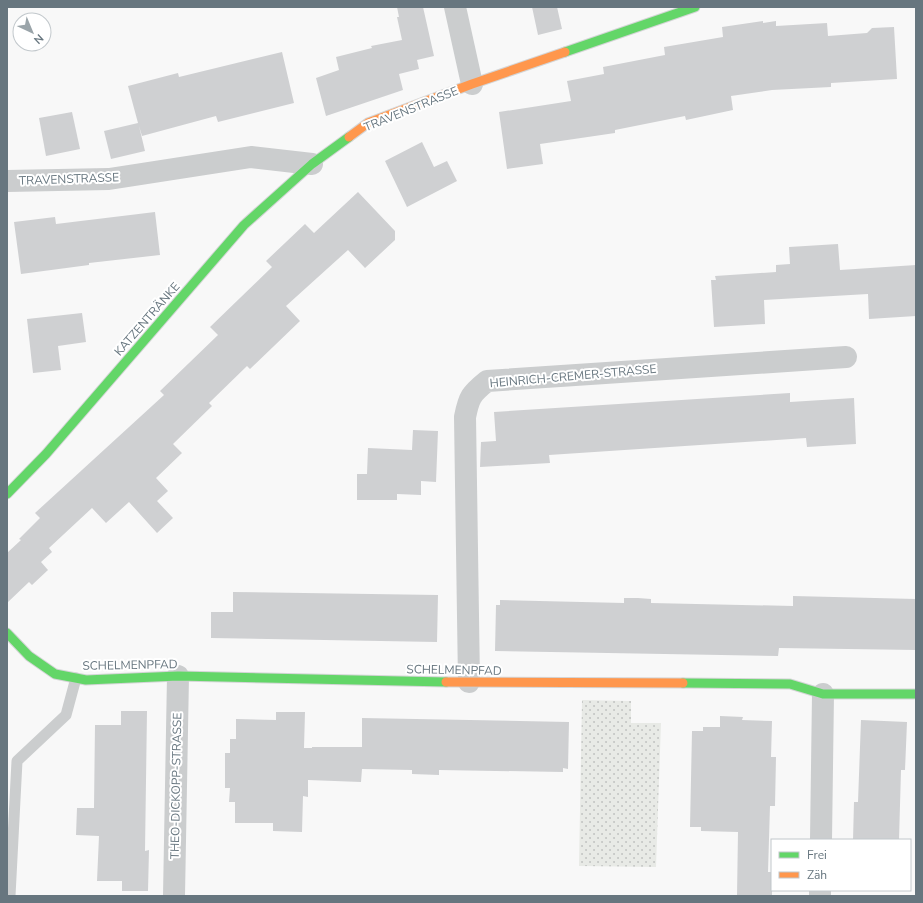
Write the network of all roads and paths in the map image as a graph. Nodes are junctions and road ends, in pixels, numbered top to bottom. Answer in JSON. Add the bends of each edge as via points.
{"nodes":[{"id":1,"x":455,"y":7,"type":"edge"},
{"id":2,"x":695,"y":7,"type":"edge"},
{"id":3,"x":472,"y":84,"type":"junction"},
{"id":4,"x":312,"y":164,"type":"junction"},
{"id":5,"x":7,"y":181,"type":"edge"},
{"id":6,"x":846,"y":357,"type":"dead end"},
{"id":7,"x":7,"y":494,"type":"edge"},
{"id":8,"x":7,"y":633,"type":"edge"},
{"id":9,"x":178,"y":676,"type":"junction"},
{"id":10,"x":76,"y":678,"type":"junction"},
{"id":11,"x":469,"y":682,"type":"junction"},
{"id":12,"x":823,"y":694,"type":"junction"},
{"id":13,"x":916,"y":694,"type":"edge"},
{"id":14,"x":821,"y":839,"type":"edge"},
{"id":15,"x":10,"y":896,"type":"edge"},
{"id":16,"x":174,"y":896,"type":"edge"}],
"edges":[{"from":1,"to":3,"type":"street"},
{"from":2,"to":3,"type":"street","name":"TRAVENSTRASSE"},
{"from":3,"to":4,"type":"street","name":"TRAVENSTRASSE","via":[[368,123]]},
{"from":4,"to":5,"type":"street","name":"TRAVENSTRASSE","via":[[251,157],[109,180]]},
{"from":4,"to":7,"type":"street","name":"KATZENTRÄNKE","via":[[244,226],[46,454]]},
{"from":6,"to":11,"type":"street","name":"HEINRICH-CREMER-STRASSE","via":[[487,381],[477,389],[469,400],[465,417]]},
{"from":8,"to":10,"type":"street","name":"SCHELMENPFAD","via":[[30,656],[55,674]]},
{"from":9,"to":10,"type":"street","name":"SCHELMENPFAD","via":[[86,680]]},
{"from":9,"to":11,"type":"street","name":"SCHELMENPFAD"},
{"from":9,"to":16,"type":"street","name":"THEO-DICKOPP-STRASSE"},
{"from":10,"to":15,"type":"lane","via":[[66,715],[17,761]]},
{"from":11,"to":12,"type":"street","name":"SCHELMENPFAD","via":[[790,684]]},
{"from":12,"to":13,"type":"street","name":"SCHELMENPFAD"},
{"from":12,"to":14,"type":"street"}]}
